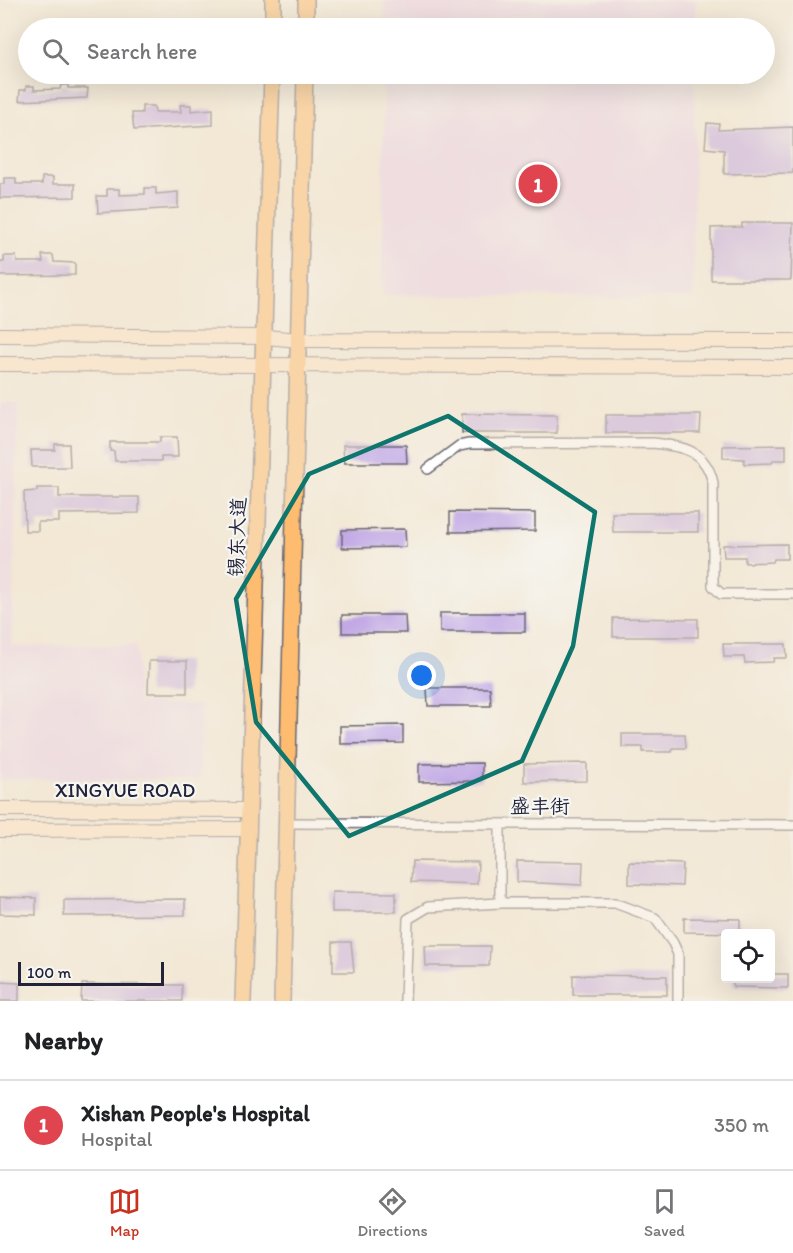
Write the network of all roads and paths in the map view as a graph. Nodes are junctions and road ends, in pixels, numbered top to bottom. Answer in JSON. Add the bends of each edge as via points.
{"nodes":[{"id":1,"x":273,"y":0,"type":"edge"},
{"id":2,"x":306,"y":0,"type":"edge"},
{"id":3,"x":273,"y":18,"type":"edge"},
{"id":4,"x":306,"y":18,"type":"edge"},
{"id":5,"x":272,"y":84,"type":"edge"},
{"id":6,"x":305,"y":84,"type":"edge"},
{"id":7,"x":0,"y":336,"type":"edge"},
{"id":8,"x":266,"y":337,"type":"junction"},
{"id":9,"x":299,"y":340,"type":"junction"},
{"id":10,"x":793,"y":341,"type":"edge"},
{"id":11,"x":0,"y":364,"type":"edge"},
{"id":12,"x":264,"y":364,"type":"junction"},
{"id":13,"x":299,"y":365,"type":"junction"},
{"id":14,"x":793,"y":367,"type":"edge"},
{"id":15,"x":428,"y":469,"type":"dead end"},
{"id":16,"x":793,"y":594,"type":"edge"},
{"id":17,"x":0,"y":809,"type":"edge"},
{"id":18,"x":249,"y":810,"type":"junction"},
{"id":19,"x":286,"y":823,"type":"junction"},
{"id":20,"x":500,"y":824,"type":"junction"},
{"id":21,"x":793,"y":825,"type":"edge"},
{"id":22,"x":249,"y":829,"type":"junction"},
{"id":23,"x":0,"y":830,"type":"edge"},
{"id":24,"x":500,"y":903,"type":"junction"},
{"id":25,"x":243,"y":1001,"type":"edge"},
{"id":26,"x":282,"y":1001,"type":"edge"},
{"id":27,"x":405,"y":1001,"type":"edge"},
{"id":28,"x":678,"y":1001,"type":"edge"}],
"edges":[{"from":1,"to":3,"type":"main road"},
{"from":2,"to":4,"type":"main road"},
{"from":5,"to":8,"type":"main road","name":"锡东大道"},
{"from":6,"to":9,"type":"main road"},
{"from":7,"to":8,"type":"main road"},
{"from":8,"to":9,"type":"main road"},
{"from":8,"to":12,"type":"main road","name":"锡东大道"},
{"from":9,"to":10,"type":"main road"},
{"from":9,"to":13,"type":"main road"},
{"from":11,"to":12,"type":"main road"},
{"from":12,"to":13,"type":"main road"},
{"from":12,"to":18,"type":"main road","name":"锡东大道"},
{"from":13,"to":14,"type":"main road"},
{"from":13,"to":19,"type":"main road"},
{"from":15,"to":16,"type":"street","via":[[459,446],[469,444],[682,446],[697,455],[711,473],[713,586],[721,594]]},
{"from":17,"to":18,"type":"main road","name":"XINGYUE ROAD"},
{"from":18,"to":22,"type":"main road","name":"锡东大道"},
{"from":19,"to":20,"type":"street","name":"盛丰街"},
{"from":19,"to":26,"type":"main road"},
{"from":20,"to":21,"type":"street","name":"盛丰街"},
{"from":20,"to":24,"type":"street"},
{"from":22,"to":23,"type":"main road","name":"XINGYUE ROAD"},
{"from":22,"to":25,"type":"main road","name":"锡东大道"},
{"from":24,"to":27,"type":"street","via":[[428,907],[408,919]]},
{"from":24,"to":28,"type":"street","via":[[615,903],[655,918],[678,954]]}]}
